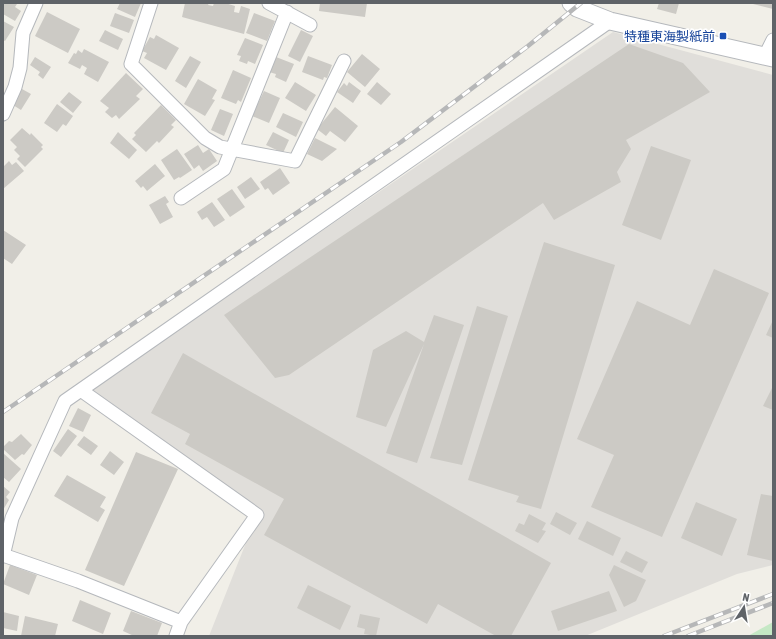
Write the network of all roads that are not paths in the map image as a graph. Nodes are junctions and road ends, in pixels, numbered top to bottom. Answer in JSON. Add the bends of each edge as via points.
{"nodes":[{"id":1,"x":36,"y":3,"type":"edge"},
{"id":2,"x":151,"y":3,"type":"edge"},
{"id":3,"x":269,"y":3,"type":"edge"},
{"id":4,"x":571,"y":3,"type":"edge"},
{"id":5,"x":287,"y":12,"type":"junction"},
{"id":6,"x":610,"y":21,"type":"junction"},
{"id":7,"x":310,"y":25,"type":"dead end"},
{"id":8,"x":773,"y":40,"type":"edge"},
{"id":9,"x":769,"y":57,"type":"edge"},
{"id":10,"x":344,"y":62,"type":"dead end"},
{"id":11,"x":3,"y":114,"type":"edge"},
{"id":12,"x":232,"y":150,"type":"junction"},
{"id":13,"x":181,"y":198,"type":"dead end"},
{"id":14,"x":82,"y":391,"type":"junction"},
{"id":15,"x":3,"y":555,"type":"edge"},
{"id":16,"x":181,"y":622,"type":"junction"},
{"id":17,"x":176,"y":636,"type":"edge"}],
"edges":[{"from":1,"to":11,"type":"street","via":[[23,33],[20,68]]},
{"from":2,"to":12,"type":"street","via":[[131,64],[205,138],[220,147]]},
{"from":3,"to":5,"type":"street"},
{"from":4,"to":6,"type":"street","via":[[577,8]]},
{"from":5,"to":7,"type":"street"},
{"from":5,"to":12,"type":"street"},
{"from":6,"to":9,"type":"street"},
{"from":6,"to":14,"type":"street"},
{"from":8,"to":9,"type":"street"},
{"from":10,"to":12,"type":"street","via":[[295,162]]},
{"from":12,"to":13,"type":"street","via":[[224,170]]},
{"from":14,"to":15,"type":"street","via":[[65,401],[12,518]]},
{"from":14,"to":16,"type":"street","via":[[257,515]]},
{"from":15,"to":16,"type":"street","via":[[78,581]]},
{"from":16,"to":17,"type":"street"}]}
